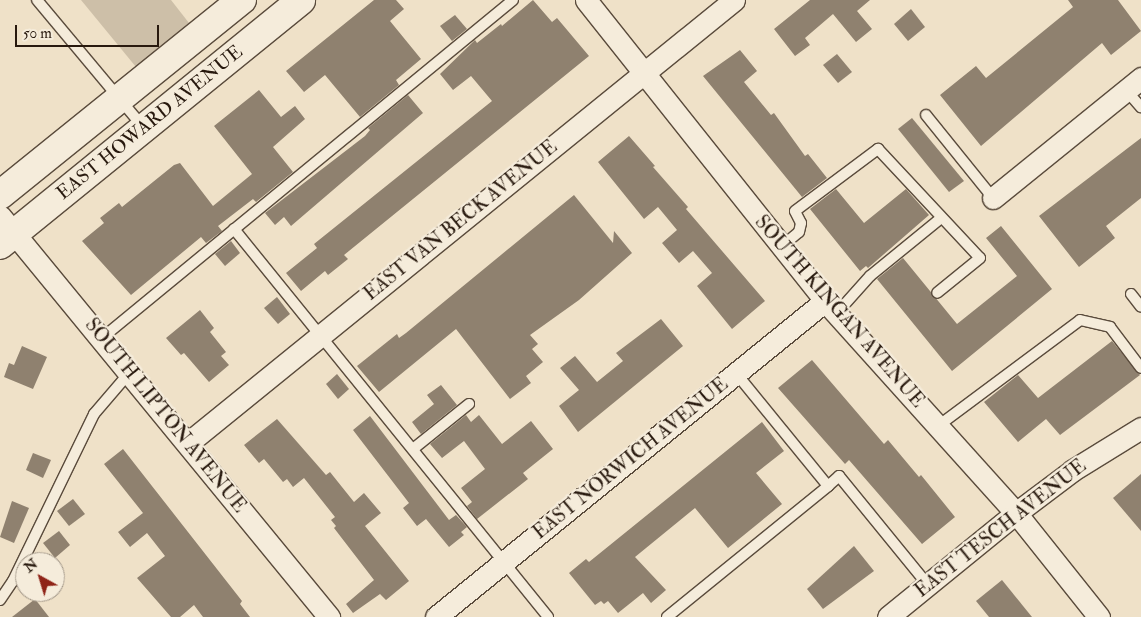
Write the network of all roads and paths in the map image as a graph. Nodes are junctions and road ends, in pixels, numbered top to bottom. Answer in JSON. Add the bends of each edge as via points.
{"nodes":[{"id":1,"x":37,"y":0,"type":"edge"},
{"id":2,"x":242,"y":0,"type":"edge"},
{"id":3,"x":301,"y":0,"type":"edge"},
{"id":4,"x":513,"y":0,"type":"edge"},
{"id":5,"x":586,"y":0,"type":"edge"},
{"id":6,"x":734,"y":0,"type":"edge"},
{"id":7,"x":643,"y":74,"type":"junction"},
{"id":8,"x":1134,"y":84,"type":"edge"},
{"id":9,"x":120,"y":98,"type":"junction"},
{"id":10,"x":1141,"y":108,"type":"edge"},
{"id":11,"x":926,"y":115,"type":"dead end"},
{"id":12,"x":144,"y":128,"type":"junction"},
{"id":13,"x":0,"y":195,"type":"edge"},
{"id":14,"x":993,"y":198,"type":"joint"},
{"id":15,"x":941,"y":218,"type":"junction"},
{"id":16,"x":234,"y":229,"type":"junction"},
{"id":17,"x":5,"y":232,"type":"edge"},
{"id":18,"x":781,"y":247,"type":"junction"},
{"id":19,"x":937,"y":293,"type":"dead end"},
{"id":20,"x":1131,"y":294,"type":"dead end"},
{"id":21,"x":1141,"y":307,"type":"edge"},
{"id":22,"x":830,"y":308,"type":"junction"},
{"id":23,"x":321,"y":335,"type":"junction"},
{"id":24,"x":102,"y":338,"type":"junction"},
{"id":25,"x":1141,"y":368,"type":"edge"},
{"id":26,"x":130,"y":372,"type":"junction"},
{"id":27,"x":736,"y":373,"type":"junction"},
{"id":28,"x":469,"y":404,"type":"dead end"},
{"id":29,"x":938,"y":426,"type":"junction"},
{"id":30,"x":1141,"y":428,"type":"edge"},
{"id":31,"x":188,"y":443,"type":"junction"},
{"id":32,"x":413,"y":450,"type":"junction"},
{"id":33,"x":828,"y":486,"type":"junction"},
{"id":34,"x":1016,"y":513,"type":"junction"},
{"id":35,"x":504,"y":563,"type":"junction"},
{"id":36,"x":928,"y":585,"type":"junction"},
{"id":37,"x":0,"y":600,"type":"edge"},
{"id":38,"x":329,"y":617,"type":"edge"},
{"id":39,"x":436,"y":617,"type":"edge"},
{"id":40,"x":548,"y":617,"type":"edge"},
{"id":41,"x":667,"y":617,"type":"edge"},
{"id":42,"x":888,"y":617,"type":"edge"},
{"id":43,"x":1099,"y":617,"type":"edge"}],
"edges":[{"from":1,"to":9,"type":"lane"},
{"from":2,"to":9,"type":"main road","name":"EAST HOWARD AVENUE"},
{"from":3,"to":12,"type":"main road","name":"EAST HOWARD AVENUE"},
{"from":4,"to":16,"type":"lane"},
{"from":5,"to":7,"type":"street","name":"SOUTH KINGAN AVENUE"},
{"from":6,"to":7,"type":"street","name":"EAST VAN BECK AVENUE"},
{"from":7,"to":18,"type":"street","name":"SOUTH KINGAN AVENUE"},
{"from":7,"to":23,"type":"street","name":"EAST VAN BECK AVENUE"},
{"from":8,"to":10,"type":"lane"},
{"from":8,"to":14,"type":"street"},
{"from":9,"to":12,"type":"lane"},
{"from":9,"to":13,"type":"main road","name":"EAST HOWARD AVENUE"},
{"from":11,"to":14,"type":"lane"},
{"from":12,"to":17,"type":"main road","name":"EAST HOWARD AVENUE"},
{"from":15,"to":18,"type":"lane","via":[[878,149],[795,211],[801,223],[799,232]]},
{"from":15,"to":19,"type":"lane","via":[[980,258]]},
{"from":15,"to":22,"type":"lane"},
{"from":16,"to":23,"type":"lane"},
{"from":16,"to":24,"type":"lane"},
{"from":17,"to":24,"type":"street","name":"SOUTH LIPTON AVENUE"},
{"from":18,"to":22,"type":"street","name":"SOUTH KINGAN AVENUE"},
{"from":20,"to":21,"type":"lane"},
{"from":22,"to":27,"type":"street","name":"EAST NORWICH AVENUE"},
{"from":22,"to":29,"type":"street","name":"SOUTH KINGAN AVENUE"},
{"from":23,"to":31,"type":"street","name":"EAST VAN BECK AVENUE"},
{"from":23,"to":32,"type":"lane"},
{"from":24,"to":26,"type":"street","name":"SOUTH LIPTON AVENUE"},
{"from":25,"to":29,"type":"lane","via":[[1110,327],[1080,320]]},
{"from":26,"to":31,"type":"street","name":"SOUTH LIPTON AVENUE"},
{"from":26,"to":37,"type":"lane","via":[[94,414],[13,581]]},
{"from":27,"to":33,"type":"lane"},
{"from":27,"to":35,"type":"street","name":"EAST NORWICH AVENUE"},
{"from":28,"to":32,"type":"lane"},
{"from":29,"to":34,"type":"street","name":"SOUTH KINGAN AVENUE"},
{"from":30,"to":34,"type":"street","name":"EAST TESCH AVENUE","via":[[1073,470]]},
{"from":31,"to":38,"type":"street","name":"SOUTH LIPTON AVENUE"},
{"from":32,"to":35,"type":"lane"},
{"from":33,"to":36,"type":"lane","via":[[839,476]]},
{"from":33,"to":41,"type":"lane"},
{"from":34,"to":36,"type":"street","name":"EAST TESCH AVENUE"},
{"from":34,"to":43,"type":"street","name":"SOUTH KINGAN AVENUE"},
{"from":35,"to":39,"type":"street","name":"EAST NORWICH AVENUE"},
{"from":35,"to":40,"type":"lane"},
{"from":36,"to":42,"type":"street","name":"EAST TESCH AVENUE"}]}
